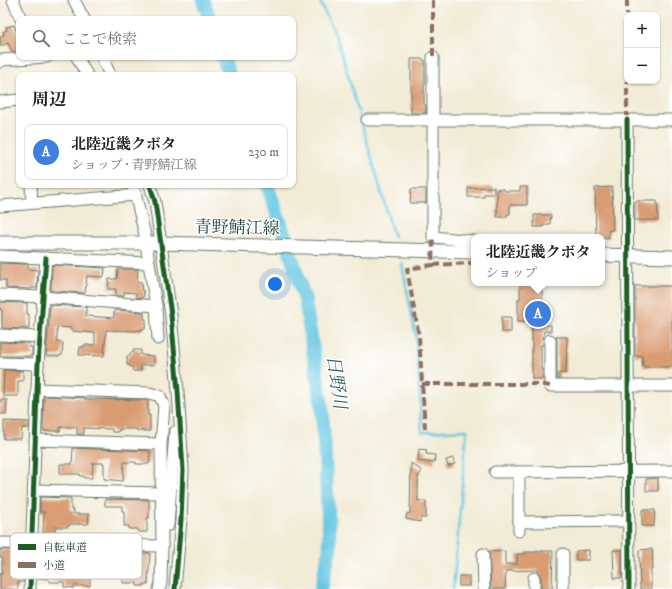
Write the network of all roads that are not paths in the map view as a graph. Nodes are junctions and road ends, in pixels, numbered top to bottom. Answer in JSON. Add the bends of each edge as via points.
{"nodes":[{"id":1,"x":13,"y":0,"type":"edge"},
{"id":2,"x":74,"y":0,"type":"edge"},
{"id":3,"x":20,"y":16,"type":"edge"},
{"id":4,"x":82,"y":16,"type":"edge"},
{"id":5,"x":433,"y":57,"type":"dead end"},
{"id":6,"x":16,"y":59,"type":"edge"},
{"id":7,"x":79,"y":60,"type":"edge"},
{"id":8,"x":103,"y":60,"type":"edge"},
{"id":9,"x":0,"y":62,"type":"edge"},
{"id":10,"x":85,"y":72,"type":"edge"},
{"id":11,"x":109,"y":72,"type":"edge"},
{"id":12,"x":16,"y":100,"type":"edge"},
{"id":13,"x":0,"y":102,"type":"edge"},
{"id":14,"x":366,"y":120,"type":"dead end"},
{"id":15,"x":433,"y":120,"type":"junction"},
{"id":16,"x":627,"y":120,"type":"junction"},
{"id":17,"x":672,"y":120,"type":"edge"},
{"id":18,"x":30,"y":188,"type":"edge"},
{"id":19,"x":151,"y":188,"type":"edge"},
{"id":20,"x":135,"y":190,"type":"edge"},
{"id":21,"x":32,"y":203,"type":"junction"},
{"id":22,"x":0,"y":206,"type":"edge"},
{"id":23,"x":144,"y":236,"type":"dead end"},
{"id":24,"x":471,"y":241,"type":"edge"},
{"id":25,"x":0,"y":243,"type":"edge"},
{"id":26,"x":164,"y":243,"type":"junction"},
{"id":27,"x":147,"y":251,"type":"dead end"},
{"id":28,"x":471,"y":252,"type":"edge"},
{"id":29,"x":605,"y":255,"type":"edge"},
{"id":30,"x":0,"y":256,"type":"edge"},
{"id":31,"x":628,"y":256,"type":"junction"},
{"id":32,"x":672,"y":256,"type":"edge"},
{"id":33,"x":46,"y":258,"type":"junction"},
{"id":34,"x":148,"y":263,"type":"junction"},
{"id":35,"x":0,"y":296,"type":"edge"},
{"id":36,"x":43,"y":296,"type":"junction"},
{"id":37,"x":156,"y":306,"type":"junction"},
{"id":38,"x":0,"y":335,"type":"edge"},
{"id":39,"x":40,"y":337,"type":"junction"},
{"id":40,"x":158,"y":339,"type":"dead end"},
{"id":41,"x":550,"y":340,"type":"dead end"},
{"id":42,"x":0,"y":363,"type":"edge"},
{"id":43,"x":38,"y":364,"type":"junction"},
{"id":44,"x":629,"y":386,"type":"junction"},
{"id":45,"x":672,"y":386,"type":"edge"},
{"id":46,"x":37,"y":389,"type":"junction"},
{"id":47,"x":180,"y":418,"type":"junction"},
{"id":48,"x":36,"y":440,"type":"junction"},
{"id":49,"x":161,"y":444,"type":"junction"},
{"id":50,"x":672,"y":471,"type":"edge"},
{"id":51,"x":495,"y":472,"type":"dead end"},
{"id":52,"x":519,"y":472,"type":"junction"},
{"id":53,"x":629,"y":472,"type":"junction"},
{"id":54,"x":33,"y":490,"type":"junction"},
{"id":55,"x":161,"y":493,"type":"junction"},
{"id":56,"x":629,"y":521,"type":"junction"},
{"id":57,"x":162,"y":531,"type":"junction"},
{"id":58,"x":32,"y":533,"type":"edge"},
{"id":59,"x":0,"y":543,"type":"edge"},
{"id":60,"x":10,"y":543,"type":"edge"},
{"id":61,"x":142,"y":546,"type":"edge"},
{"id":62,"x":162,"y":546,"type":"junction"},
{"id":63,"x":483,"y":554,"type":"dead end"},
{"id":64,"x":563,"y":554,"type":"dead end"},
{"id":65,"x":30,"y":579,"type":"edge"},
{"id":66,"x":30,"y":589,"type":"edge"},
{"id":67,"x":159,"y":589,"type":"edge"},
{"id":68,"x":175,"y":589,"type":"edge"},
{"id":69,"x":484,"y":589,"type":"edge"},
{"id":70,"x":563,"y":589,"type":"edge"},
{"id":71,"x":629,"y":589,"type":"edge"}],
"edges":[{"from":1,"to":3,"type":"street"},
{"from":2,"to":4,"type":"street"},
{"from":5,"to":15,"type":"street"},
{"from":6,"to":9,"type":"street"},
{"from":7,"to":10,"type":"street"},
{"from":8,"to":11,"type":"street"},
{"from":12,"to":13,"type":"street"},
{"from":14,"to":15,"type":"street"},
{"from":15,"to":16,"type":"street"},
{"from":15,"to":24,"type":"street","via":[[433,237]]},
{"from":16,"to":17,"type":"street"},
{"from":16,"to":31,"type":"street"},
{"from":18,"to":21,"type":"street"},
{"from":19,"to":26,"type":"street"},
{"from":20,"to":21,"type":"street"},
{"from":20,"to":23,"type":"street"},
{"from":21,"to":22,"type":"street"},
{"from":25,"to":26,"type":"main road","name":"青野鯖江線"},
{"from":26,"to":28,"type":"main road","name":"青野鯖江線"},
{"from":26,"to":47,"type":"street"},
{"from":27,"to":34,"type":"street"},
{"from":29,"to":31,"type":"main road"},
{"from":30,"to":33,"type":"street"},
{"from":31,"to":32,"type":"main road"},
{"from":31,"to":44,"type":"street"},
{"from":33,"to":34,"type":"street"},
{"from":33,"to":36,"type":"street"},
{"from":34,"to":37,"type":"street"},
{"from":35,"to":36,"type":"street"},
{"from":36,"to":37,"type":"street"},
{"from":36,"to":39,"type":"street"},
{"from":37,"to":40,"type":"street"},
{"from":38,"to":39,"type":"street"},
{"from":39,"to":43,"type":"street"},
{"from":41,"to":44,"type":"street","via":[[550,386]]},
{"from":42,"to":43,"type":"street"},
{"from":43,"to":46,"type":"street"},
{"from":44,"to":45,"type":"street"},
{"from":44,"to":53,"type":"street"},
{"from":46,"to":48,"type":"street"},
{"from":46,"to":49,"type":"street","via":[[149,393],[160,396],[164,406]]},
{"from":47,"to":57,"type":"street","via":[[175,432],[168,526]]},
{"from":47,"to":68,"type":"street","via":[[183,470]]},
{"from":48,"to":49,"type":"street"},
{"from":48,"to":54,"type":"street"},
{"from":49,"to":55,"type":"street"},
{"from":50,"to":53,"type":"street"},
{"from":51,"to":52,"type":"street"},
{"from":52,"to":53,"type":"street"},
{"from":52,"to":56,"type":"street","via":[[519,527]]},
{"from":53,"to":56,"type":"street"},
{"from":54,"to":55,"type":"street"},
{"from":54,"to":58,"type":"street"},
{"from":55,"to":57,"type":"street"},
{"from":56,"to":71,"type":"street"},
{"from":57,"to":62,"type":"street"},
{"from":59,"to":60,"type":"street"},
{"from":61,"to":62,"type":"street"},
{"from":62,"to":67,"type":"street"},
{"from":63,"to":69,"type":"street"},
{"from":64,"to":70,"type":"street"},
{"from":65,"to":66,"type":"street"}]}
